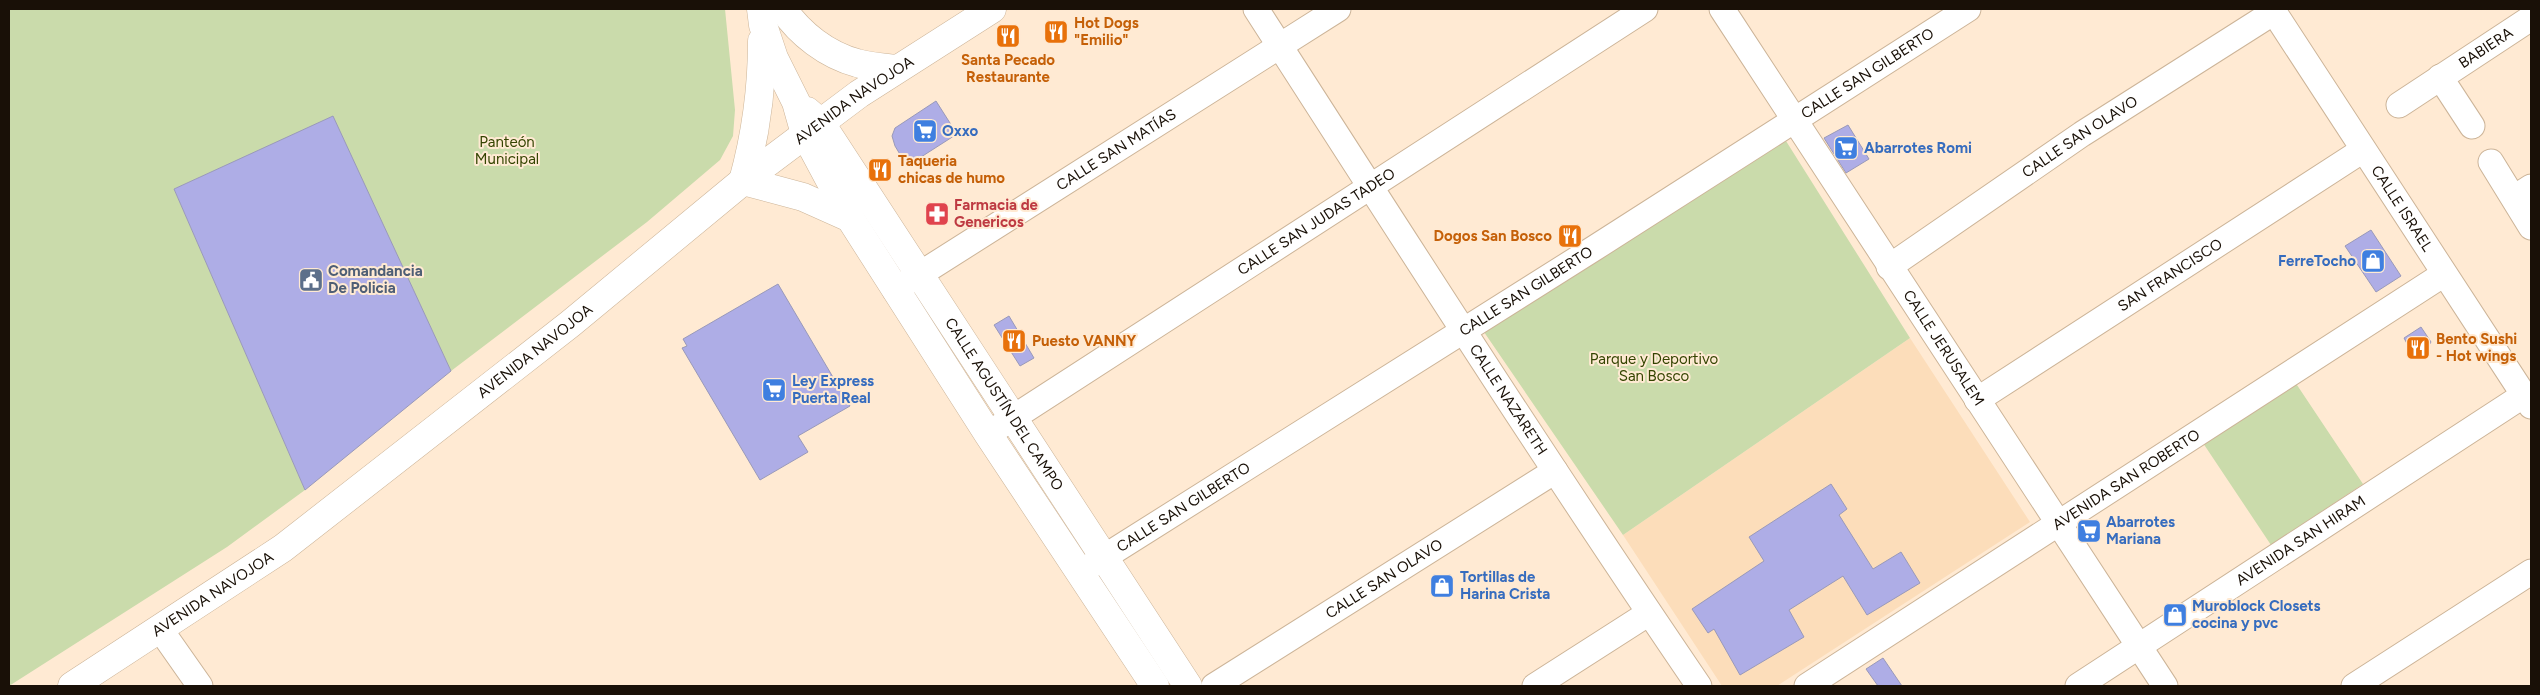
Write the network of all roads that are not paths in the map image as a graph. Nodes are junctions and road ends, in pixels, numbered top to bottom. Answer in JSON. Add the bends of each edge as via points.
{"nodes":[{"id":1,"x":992,"y":9,"type":"edge"},
{"id":2,"x":1256,"y":9,"type":"edge"},
{"id":3,"x":1338,"y":9,"type":"edge"},
{"id":4,"x":1645,"y":9,"type":"edge"},
{"id":5,"x":1722,"y":9,"type":"edge"},
{"id":6,"x":1968,"y":9,"type":"edge"},
{"id":7,"x":2273,"y":10,"type":"edge"},
{"id":8,"x":769,"y":14,"type":"edge"},
{"id":9,"x":2531,"y":18,"type":"edge"},
{"id":10,"x":1280,"y":46,"type":"junction"},
{"id":11,"x":896,"y":69,"type":"junction"},
{"id":12,"x":2440,"y":77,"type":"junction"},
{"id":13,"x":2399,"y":105,"type":"dead end"},
{"id":14,"x":1794,"y":119,"type":"junction"},
{"id":15,"x":2472,"y":126,"type":"dead end"},
{"id":16,"x":812,"y":128,"type":"junction"},
{"id":17,"x":2363,"y":150,"type":"junction"},
{"id":18,"x":2491,"y":162,"type":"dead end"},
{"id":19,"x":742,"y":181,"type":"junction"},
{"id":20,"x":1372,"y":187,"type":"junction"},
{"id":21,"x":2523,"y":192,"type":"edge"},
{"id":22,"x":850,"y":218,"type":"junction"},
{"id":23,"x":2531,"y":227,"type":"edge"},
{"id":24,"x":1888,"y":267,"type":"junction"},
{"id":25,"x":919,"y":274,"type":"junction"},
{"id":26,"x":2444,"y":274,"type":"junction"},
{"id":27,"x":895,"y":290,"type":"junction"},
{"id":28,"x":1462,"y":331,"type":"junction"},
{"id":29,"x":1977,"y":400,"type":"junction"},
{"id":30,"x":2528,"y":400,"type":"edge"},
{"id":31,"x":1013,"y":416,"type":"junction"},
{"id":32,"x":988,"y":434,"type":"junction"},
{"id":33,"x":1555,"y":470,"type":"junction"},
{"id":34,"x":2058,"y":523,"type":"junction"},
{"id":35,"x":1103,"y":557,"type":"junction"},
{"id":36,"x":1081,"y":572,"type":"junction"},
{"id":37,"x":2531,"y":572,"type":"edge"},
{"id":38,"x":1649,"y":613,"type":"junction"},
{"id":39,"x":160,"y":629,"type":"junction"},
{"id":40,"x":2138,"y":647,"type":"junction"},
{"id":41,"x":72,"y":686,"type":"edge"},
{"id":42,"x":200,"y":686,"type":"edge"},
{"id":43,"x":1155,"y":686,"type":"edge"},
{"id":44,"x":1188,"y":686,"type":"edge"},
{"id":45,"x":1214,"y":686,"type":"edge"},
{"id":46,"x":1535,"y":686,"type":"edge"},
{"id":47,"x":1699,"y":686,"type":"edge"},
{"id":48,"x":1807,"y":686,"type":"edge"},
{"id":49,"x":2078,"y":686,"type":"edge"},
{"id":50,"x":2165,"y":686,"type":"edge"},
{"id":51,"x":2354,"y":686,"type":"edge"}],
"edges":[{"from":1,"to":11,"type":"street","name":"AVENIDA NAVOJOA"},
{"from":2,"to":10,"type":"street","name":"CALLE NAZARETH"},
{"from":3,"to":10,"type":"street","name":"CALLE SAN MATÍAS"},
{"from":4,"to":20,"type":"street","name":"CALLE SAN JUDAS TADEO"},
{"from":5,"to":14,"type":"street","name":"CALLE JERUSALEM"},
{"from":6,"to":14,"type":"street","name":"CALLE SAN GILBERTO"},
{"from":7,"to":17,"type":"street","name":"CALLE ISRAEL"},
{"from":7,"to":24,"type":"street","name":"CALLE SAN OLAVO","via":[[2082,134]]},
{"from":8,"to":11,"type":"street","via":[[791,21],[821,47],[857,63]]},
{"from":8,"to":16,"type":"street","via":[[774,58]]},
{"from":8,"to":19,"type":"street","via":[[760,104]]},
{"from":9,"to":12,"type":"street","name":"BABIERA"},
{"from":10,"to":20,"type":"street","name":"CALLE NAZARETH"},
{"from":10,"to":25,"type":"street","name":"CALLE SAN MATÍAS"},
{"from":11,"to":16,"type":"street","name":"AVENIDA NAVOJOA"},
{"from":12,"to":13,"type":"street","name":"BABIERA"},
{"from":12,"to":15,"type":"street"},
{"from":14,"to":24,"type":"street","name":"CALLE JERUSALEM"},
{"from":14,"to":28,"type":"street","name":"CALLE SAN GILBERTO"},
{"from":16,"to":19,"type":"street","name":"AVENIDA NAVOJOA"},
{"from":16,"to":22,"type":"street","name":"CALLE AGUSTÍN DEL CAMPO"},
{"from":16,"to":25,"type":"street","name":"CALLE AGUSTÍN DEL CAMPO"},
{"from":17,"to":26,"type":"street","name":"CALLE ISRAEL"},
{"from":17,"to":29,"type":"street","name":"SAN FRANCISCO"},
{"from":18,"to":21,"type":"street"},
{"from":19,"to":22,"type":"street","via":[[803,197]]},
{"from":19,"to":39,"type":"street","name":"AVENIDA NAVOJOA","via":[[578,318],[337,508],[284,548]]},
{"from":20,"to":28,"type":"street","name":"CALLE NAZARETH"},
{"from":20,"to":31,"type":"street","name":"CALLE SAN JUDAS TADEO"},
{"from":21,"to":23,"type":"street"},
{"from":22,"to":27,"type":"street","name":"CALLE AGUSTÍN DEL CAMPO"},
{"from":24,"to":29,"type":"street","name":"CALLE JERUSALEM"},
{"from":25,"to":27,"type":"street","name":"CALLE SAN MATÍAS"},
{"from":25,"to":31,"type":"street","name":"CALLE AGUSTÍN DEL CAMPO"},
{"from":26,"to":30,"type":"street","name":"CALLE ISRAEL"},
{"from":26,"to":34,"type":"street","name":"AVENIDA SAN ROBERTO"},
{"from":27,"to":32,"type":"street","name":"CALLE AGUSTÍN DEL CAMPO"},
{"from":28,"to":33,"type":"street","name":"CALLE NAZARETH"},
{"from":28,"to":35,"type":"street","name":"CALLE SAN GILBERTO"},
{"from":29,"to":34,"type":"street","name":"CALLE JERUSALEM"},
{"from":30,"to":40,"type":"street","name":"AVENIDA SAN HIRAM"},
{"from":31,"to":32,"type":"street","name":"CALLE SAN JUDAS TADEO"},
{"from":31,"to":35,"type":"street","name":"CALLE AGUSTÍN DEL CAMPO"},
{"from":32,"to":36,"type":"street","name":"CALLE AGUSTÍN DEL CAMPO"},
{"from":33,"to":38,"type":"street","name":"CALLE NAZARETH"},
{"from":33,"to":45,"type":"street","name":"CALLE SAN OLAVO"},
{"from":34,"to":40,"type":"street","name":"CALLE JERUSALEM"},
{"from":34,"to":48,"type":"street","name":"AVENIDA SAN ROBERTO"},
{"from":35,"to":36,"type":"street","name":"CALLE SAN GILBERTO"},
{"from":35,"to":44,"type":"street","name":"CALLE AGUSTÍN DEL CAMPO"},
{"from":36,"to":43,"type":"street","name":"CALLE AGUSTÍN DEL CAMPO"},
{"from":37,"to":51,"type":"street"},
{"from":38,"to":46,"type":"street"},
{"from":38,"to":47,"type":"street","name":"CALLE NAZARETH"},
{"from":39,"to":41,"type":"street","name":"AVENIDA NAVOJOA"},
{"from":39,"to":42,"type":"street"},
{"from":40,"to":49,"type":"street","name":"AVENIDA SAN HIRAM"},
{"from":40,"to":50,"type":"street","name":"CALLE JERUSALEM"}]}
